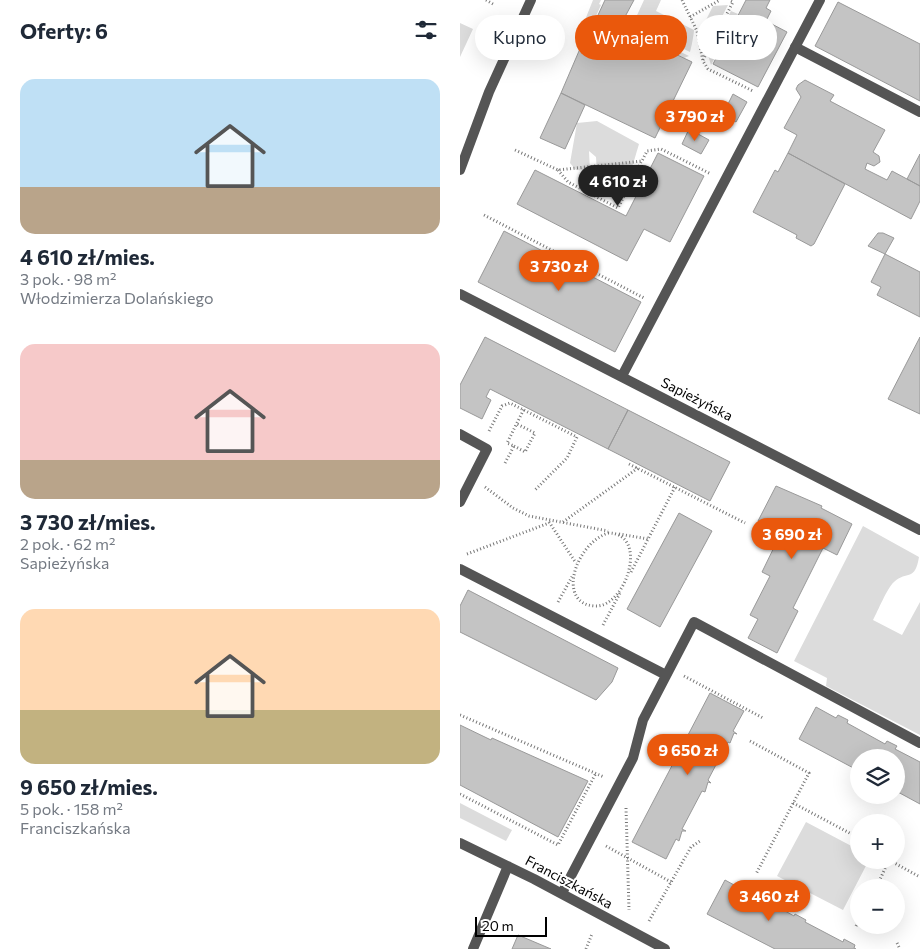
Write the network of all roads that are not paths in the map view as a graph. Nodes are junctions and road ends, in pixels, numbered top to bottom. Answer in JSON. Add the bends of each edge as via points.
{"nodes":[{"id":1,"x":531,"y":0,"type":"edge"},
{"id":2,"x":820,"y":0,"type":"edge"},
{"id":3,"x":795,"y":48,"type":"junction"},
{"id":4,"x":920,"y":112,"type":"edge"},
{"id":5,"x":460,"y":170,"type":"edge"},
{"id":6,"x":460,"y":294,"type":"edge"},
{"id":7,"x":622,"y":376,"type":"junction"},
{"id":8,"x":460,"y":434,"type":"edge"},
{"id":9,"x":460,"y":502,"type":"edge"},
{"id":10,"x":920,"y":530,"type":"edge"},
{"id":11,"x":460,"y":569,"type":"edge"},
{"id":12,"x":668,"y":672,"type":"junction"},
{"id":13,"x":920,"y":743,"type":"edge"},
{"id":14,"x":460,"y":843,"type":"edge"},
{"id":15,"x":508,"y":866,"type":"junction"},
{"id":16,"x":562,"y":893,"type":"junction"},
{"id":17,"x":473,"y":949,"type":"edge"},
{"id":18,"x":665,"y":949,"type":"edge"}],
"edges":[{"from":1,"to":5,"type":"street","via":[[489,92]]},
{"from":2,"to":3,"type":"street"},
{"from":3,"to":4,"type":"street"},
{"from":3,"to":7,"type":"street"},
{"from":6,"to":7,"type":"street","name":"Sapieżyńska"},
{"from":7,"to":10,"type":"street","name":"Sapieżyńska"},
{"from":8,"to":9,"type":"street","via":[[487,449]]},
{"from":11,"to":12,"type":"street"},
{"from":12,"to":13,"type":"street","via":[[694,622]]},
{"from":12,"to":16,"type":"street","via":[[643,720],[634,758]]},
{"from":14,"to":15,"type":"street","name":"Franciszkańska"},
{"from":15,"to":16,"type":"street","name":"Franciszkańska"},
{"from":15,"to":17,"type":"street"},
{"from":16,"to":18,"type":"street","name":"Franciszkańska"}]}
